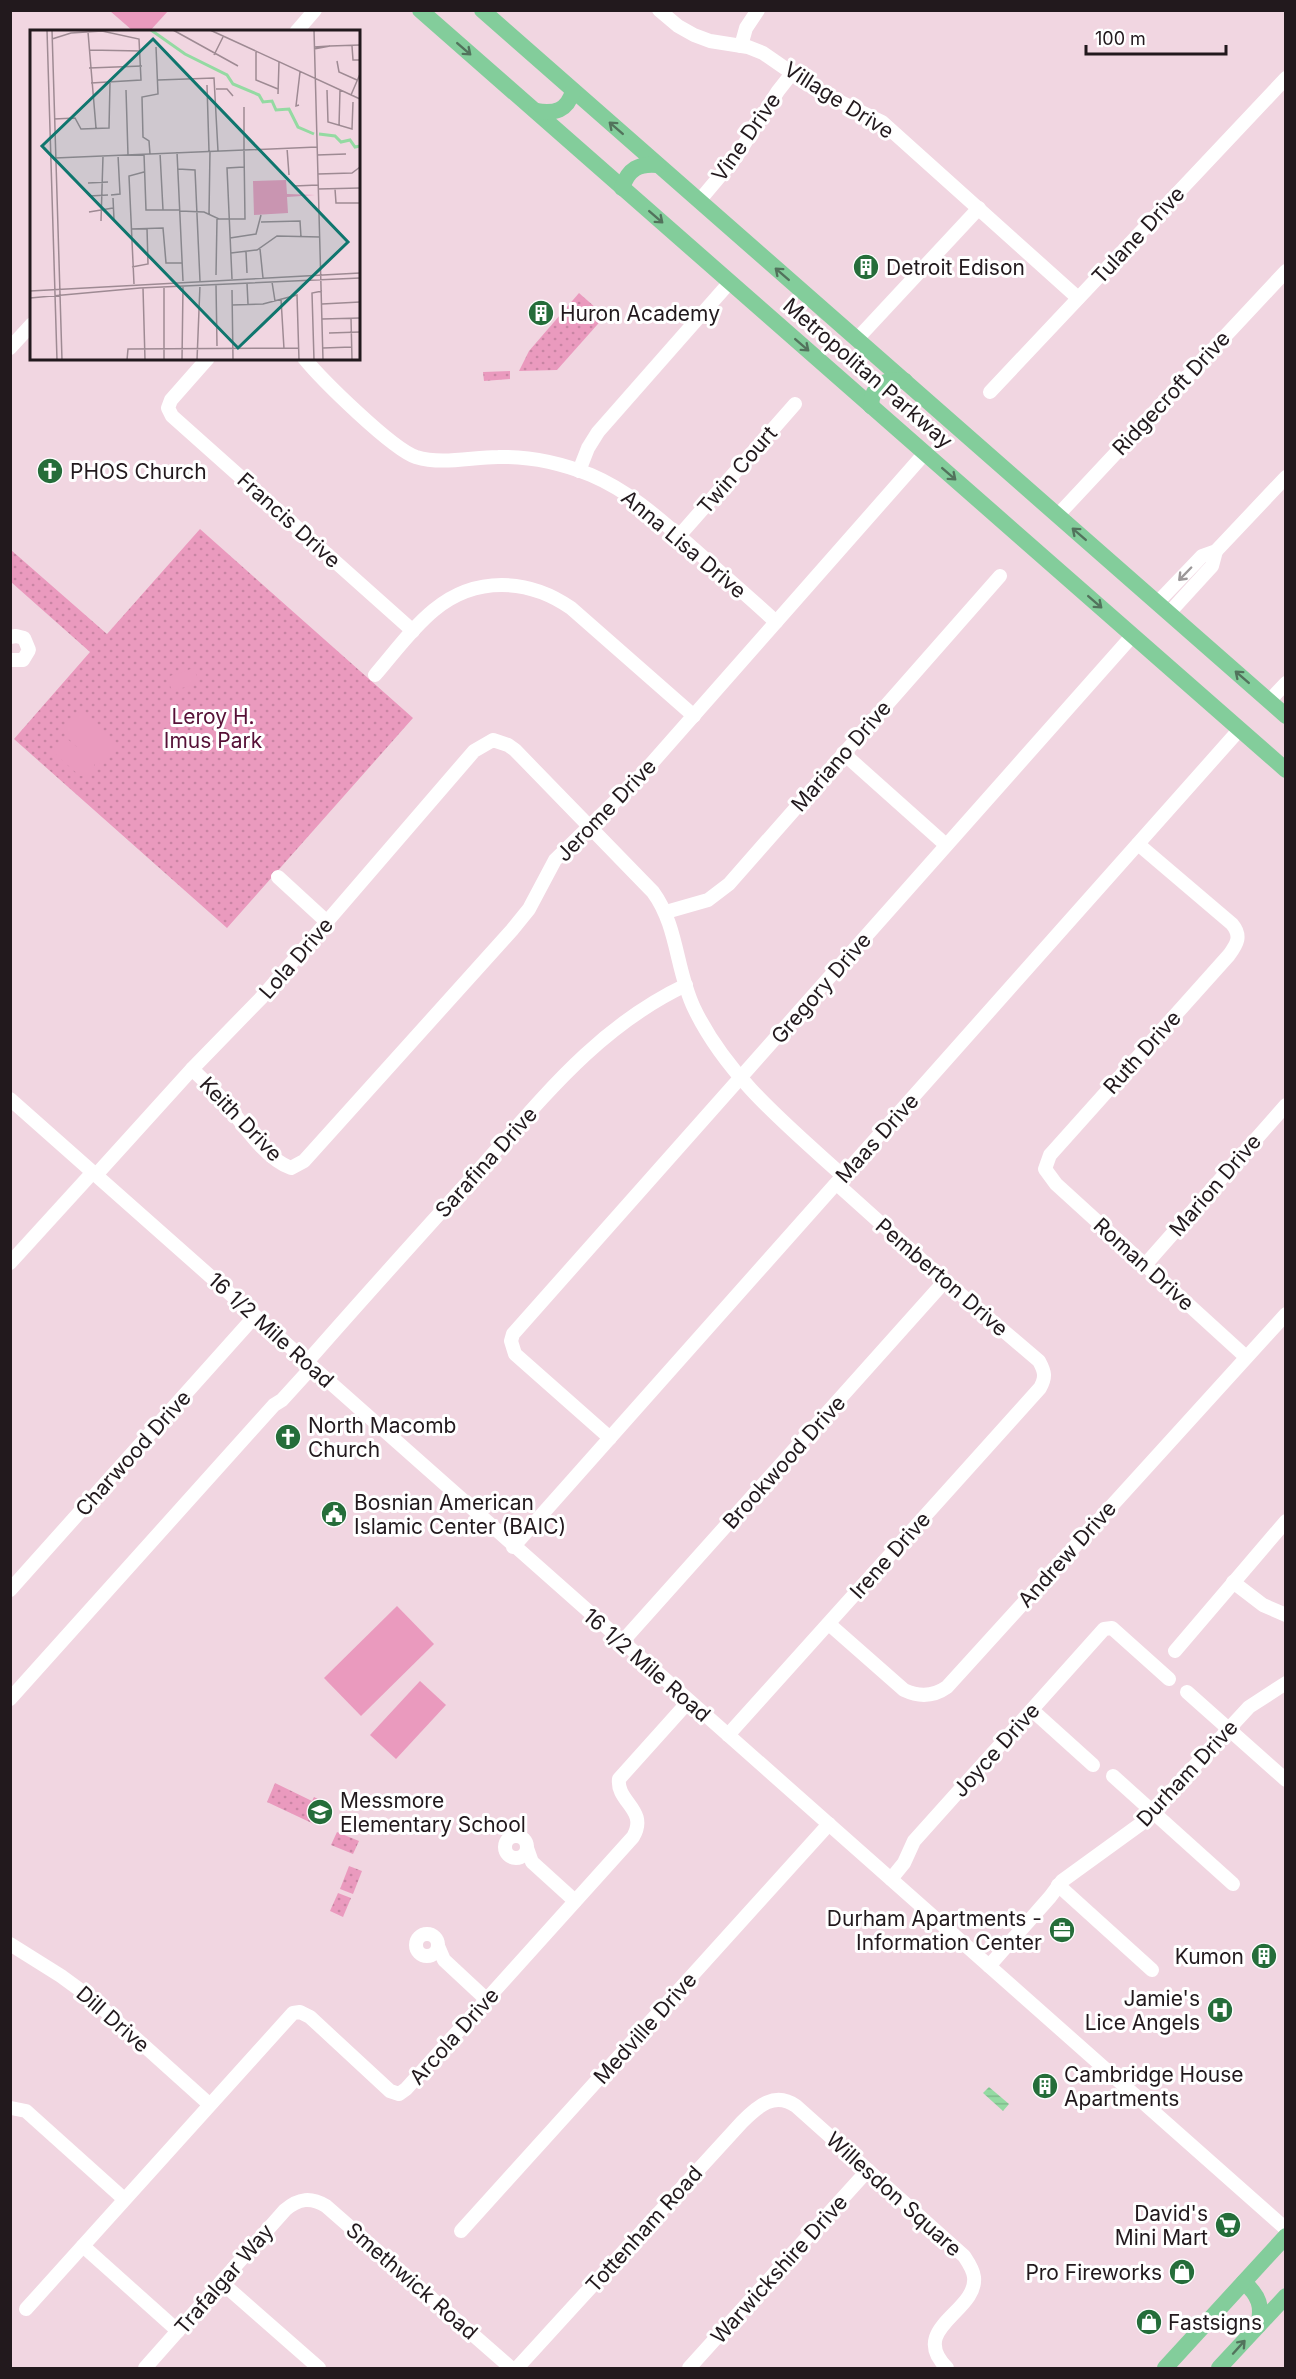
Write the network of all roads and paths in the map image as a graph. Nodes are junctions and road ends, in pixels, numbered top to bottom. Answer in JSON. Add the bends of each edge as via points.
{"nodes":[{"id":1,"x":315,"y":10,"type":"edge"},
{"id":2,"x":420,"y":10,"type":"edge"},
{"id":3,"x":482,"y":10,"type":"edge"},
{"id":4,"x":659,"y":10,"type":"edge"},
{"id":5,"x":758,"y":10,"type":"edge"},
{"id":6,"x":298,"y":30,"type":"edge"},
{"id":7,"x":741,"y":46,"type":"junction"},
{"id":8,"x":793,"y":72,"type":"junction"},
{"id":9,"x":1286,"y":78,"type":"edge"},
{"id":10,"x":573,"y":91,"type":"junction"},
{"id":11,"x":536,"y":111,"type":"junction"},
{"id":12,"x":658,"y":165,"type":"junction"},
{"id":13,"x":622,"y":188,"type":"junction"},
{"id":14,"x":699,"y":201,"type":"junction"},
{"id":15,"x":979,"y":208,"type":"junction"},
{"id":16,"x":1286,"y":271,"type":"edge"},
{"id":17,"x":730,"y":282,"type":"junction"},
{"id":18,"x":1078,"y":298,"type":"junction"},
{"id":19,"x":30,"y":326,"type":"edge"},
{"id":20,"x":857,"y":339,"type":"junction"},
{"id":21,"x":10,"y":348,"type":"edge"},
{"id":22,"x":206,"y":360,"type":"edge"},
{"id":23,"x":306,"y":360,"type":"edge"},
{"id":24,"x":905,"y":381,"type":"junction"},
{"id":25,"x":990,"y":392,"type":"dead end"},
{"id":26,"x":795,"y":404,"type":"dead end"},
{"id":27,"x":871,"y":406,"type":"junction"},
{"id":28,"x":925,"y":453,"type":"junction"},
{"id":29,"x":579,"y":471,"type":"junction"},
{"id":30,"x":1286,"y":477,"type":"edge"},
{"id":31,"x":1058,"y":515,"type":"junction"},
{"id":32,"x":679,"y":536,"type":"junction"},
{"id":33,"x":1000,"y":576,"type":"dead end"},
{"id":34,"x":1163,"y":608,"type":"junction"},
{"id":35,"x":776,"y":622,"type":"junction"},
{"id":36,"x":413,"y":631,"type":"junction"},
{"id":37,"x":1133,"y":635,"type":"junction"},
{"id":38,"x":10,"y":637,"type":"edge"},
{"id":39,"x":10,"y":660,"type":"edge"},
{"id":40,"x":375,"y":675,"type":"dead end"},
{"id":41,"x":1286,"y":683,"type":"edge"},
{"id":42,"x":1280,"y":708,"type":"edge"},
{"id":43,"x":694,"y":716,"type":"junction"},
{"id":44,"x":1240,"y":729,"type":"junction"},
{"id":45,"x":493,"y":740,"type":"joint"},
{"id":46,"x":843,"y":753,"type":"junction"},
{"id":47,"x":1286,"y":770,"type":"edge"},
{"id":48,"x":590,"y":827,"type":"junction"},
{"id":49,"x":1138,"y":844,"type":"junction"},
{"id":50,"x":946,"y":845,"type":"junction"},
{"id":51,"x":278,"y":877,"type":"dead end"},
{"id":52,"x":666,"y":912,"type":"junction"},
{"id":53,"x":327,"y":921,"type":"junction"},
{"id":54,"x":686,"y":985,"type":"junction"},
{"id":55,"x":192,"y":1068,"type":"junction"},
{"id":56,"x":741,"y":1077,"type":"junction"},
{"id":57,"x":10,"y":1099,"type":"edge"},
{"id":58,"x":1286,"y":1106,"type":"edge"},
{"id":59,"x":291,"y":1168,"type":"joint"},
{"id":60,"x":1045,"y":1169,"type":"joint"},
{"id":61,"x":94,"y":1174,"type":"junction"},
{"id":62,"x":840,"y":1180,"type":"junction"},
{"id":63,"x":10,"y":1263,"type":"edge"},
{"id":64,"x":1145,"y":1265,"type":"junction"},
{"id":65,"x":945,"y":1281,"type":"junction"},
{"id":66,"x":1286,"y":1314,"type":"edge"},
{"id":67,"x":255,"y":1316,"type":"junction"},
{"id":68,"x":1246,"y":1358,"type":"junction"},
{"id":69,"x":309,"y":1364,"type":"junction"},
{"id":70,"x":1045,"y":1372,"type":"joint"},
{"id":71,"x":610,"y":1438,"type":"junction"},
{"id":72,"x":1286,"y":1521,"type":"edge"},
{"id":73,"x":513,"y":1547,"type":"junction"},
{"id":74,"x":1233,"y":1582,"type":"junction"},
{"id":75,"x":10,"y":1590,"type":"edge"},
{"id":76,"x":1286,"y":1615,"type":"edge"},
{"id":77,"x":829,"y":1624,"type":"junction"},
{"id":78,"x":622,"y":1642,"type":"junction"},
{"id":79,"x":1174,"y":1651,"type":"dead end"},
{"id":80,"x":1169,"y":1679,"type":"dead end"},
{"id":81,"x":1286,"y":1683,"type":"edge"},
{"id":82,"x":1187,"y":1692,"type":"dead end"},
{"id":83,"x":10,"y":1699,"type":"edge"},
{"id":84,"x":689,"y":1701,"type":"junction"},
{"id":85,"x":1032,"y":1710,"type":"junction"},
{"id":86,"x":1228,"y":1729,"type":"junction"},
{"id":87,"x":728,"y":1735,"type":"junction"},
{"id":88,"x":1093,"y":1765,"type":"dead end"},
{"id":89,"x":1113,"y":1776,"type":"dead end"},
{"id":90,"x":1286,"y":1780,"type":"edge"},
{"id":91,"x":1154,"y":1812,"type":"junction"},
{"id":92,"x":829,"y":1824,"type":"junction"},
{"id":93,"x":525,"y":1856,"type":"dead end"},
{"id":94,"x":891,"y":1879,"type":"junction"},
{"id":95,"x":1233,"y":1884,"type":"dead end"},
{"id":96,"x":1058,"y":1885,"type":"junction"},
{"id":97,"x":575,"y":1901,"type":"junction"},
{"id":98,"x":10,"y":1944,"type":"edge"},
{"id":99,"x":434,"y":1951,"type":"dead end"},
{"id":100,"x":989,"y":1966,"type":"junction"},
{"id":101,"x":1152,"y":1970,"type":"dead end"},
{"id":102,"x":487,"y":2000,"type":"junction"},
{"id":103,"x":778,"y":2099,"type":"joint"},
{"id":104,"x":209,"y":2104,"type":"junction"},
{"id":105,"x":11,"y":2108,"type":"edge"},
{"id":106,"x":868,"y":2170,"type":"junction"},
{"id":107,"x":124,"y":2199,"type":"junction"},
{"id":108,"x":310,"y":2199,"type":"joint"},
{"id":109,"x":1286,"y":2229,"type":"edge"},
{"id":110,"x":461,"y":2231,"type":"dead end"},
{"id":111,"x":1286,"y":2236,"type":"edge"},
{"id":112,"x":83,"y":2246,"type":"junction"},
{"id":113,"x":221,"y":2282,"type":"junction"},
{"id":114,"x":1244,"y":2282,"type":"junction"},
{"id":115,"x":1286,"y":2296,"type":"edge"},
{"id":116,"x":26,"y":2309,"type":"dead end"},
{"id":117,"x":1258,"y":2326,"type":"junction"},
{"id":118,"x":178,"y":2331,"type":"junction"},
{"id":119,"x":145,"y":2368,"type":"edge"},
{"id":120,"x":318,"y":2368,"type":"edge"},
{"id":121,"x":511,"y":2368,"type":"edge"},
{"id":122,"x":518,"y":2368,"type":"edge"},
{"id":123,"x":689,"y":2368,"type":"edge"},
{"id":124,"x":947,"y":2368,"type":"edge"},
{"id":125,"x":1165,"y":2368,"type":"edge"},
{"id":126,"x":1219,"y":2368,"type":"edge"}],
"edges":[{"from":1,"to":6,"type":"street"},
{"from":2,"to":11,"type":"main road","name":"Metropolitan Parkway","one_way":true},
{"from":3,"to":10,"type":"main road","name":"Metropolitan Parkway"},
{"from":4,"to":7,"type":"street","name":"Village Drive","via":[[694,35]]},
{"from":5,"to":7,"type":"street","via":[[746,28]]},
{"from":7,"to":8,"type":"street","name":"Village Drive","via":[[763,53]]},
{"from":8,"to":14,"type":"street","name":"Vine Drive","via":[[736,157]]},
{"from":8,"to":15,"type":"street","name":"Village Drive","via":[[818,91],[882,122]]},
{"from":9,"to":18,"type":"street","name":"Tulane Drive"},
{"from":10,"to":11,"type":"main road","via":[[562,110]]},
{"from":12,"to":10,"type":"main road","name":"Metropolitan Parkway","one_way":true},
{"from":11,"to":13,"type":"main road","name":"Metropolitan Parkway"},
{"from":12,"to":13,"type":"main road","via":[[634,168]]},
{"from":12,"to":14,"type":"main road","name":"Metropolitan Parkway"},
{"from":13,"to":17,"type":"main road","name":"Metropolitan Parkway","one_way":true},
{"from":20,"to":14,"type":"main road","name":"Metropolitan Parkway","one_way":true},
{"from":15,"to":18,"type":"street","name":"Village Drive"},
{"from":15,"to":20,"type":"street"},
{"from":16,"to":31,"type":"street","name":"Ridgecroft Drive"},
{"from":17,"to":27,"type":"main road","name":"Metropolitan Parkway","one_way":true},
{"from":17,"to":29,"type":"street","via":[[598,432]]},
{"from":18,"to":25,"type":"street","name":"Tulane Drive"},
{"from":19,"to":21,"type":"street"},
{"from":20,"to":24,"type":"main road","name":"Metropolitan Parkway"},
{"from":22,"to":36,"type":"street","name":"Francis Drive","via":[[171,400],[168,408],[172,416]]},
{"from":23,"to":29,"type":"street","name":"Anna Lisa Drive","via":[[381,432],[416,457],[520,458],[551,461]]},
{"from":24,"to":27,"type":"main road","via":[[880,384],[873,392]]},
{"from":24,"to":31,"type":"main road","name":"Metropolitan Parkway"},
{"from":26,"to":32,"type":"street","name":"Twin Court"},
{"from":27,"to":28,"type":"main road","name":"Metropolitan Parkway"},
{"from":28,"to":35,"type":"street","name":"Jerome Drive"},
{"from":28,"to":37,"type":"main road","name":"Metropolitan Parkway","one_way":true},
{"from":29,"to":32,"type":"street","name":"Anna Lisa Drive","via":[[632,498]]},
{"from":30,"to":34,"type":"street","via":[[1216,550],[1212,566]]},
{"from":34,"to":31,"type":"main road","name":"Metropolitan Parkway","one_way":true},
{"from":32,"to":35,"type":"street","name":"Anna Lisa Drive"},
{"from":33,"to":46,"type":"street","name":"Mariano Drive"},
{"from":42,"to":34,"type":"main road","name":"Metropolitan Parkway","one_way":true},
{"from":35,"to":43,"type":"street","name":"Jerome Drive"},
{"from":36,"to":40,"type":"street"},
{"from":36,"to":43,"type":"street","via":[[443,603],[466,590],[500,584],[535,589],[570,608]]},
{"from":37,"to":44,"type":"main road","name":"Metropolitan Parkway"},
{"from":37,"to":50,"type":"street","name":"Gregory Drive"},
{"from":38,"to":39,"type":"street","via":[[24,638],[29,650],[23,660]]},
{"from":41,"to":42,"type":"street"},
{"from":43,"to":48,"type":"street","name":"Jerome Drive"},
{"from":44,"to":47,"type":"main road","name":"Metropolitan Parkway"},
{"from":44,"to":49,"type":"street","name":"Maas Drive"},
{"from":45,"to":48,"type":"street","name":"Pemberton Drive","via":[[515,750]]},
{"from":45,"to":53,"type":"street","name":"Lola Drive","via":[[474,751]]},
{"from":46,"to":50,"type":"street"},
{"from":46,"to":52,"type":"street","name":"Mariano Drive","via":[[729,884],[708,900]]},
{"from":48,"to":52,"type":"street","name":"Pemberton Drive","via":[[653,892]]},
{"from":48,"to":59,"type":"street","name":"Jerome Drive","via":[[555,860],[529,909],[512,930],[304,1161]]},
{"from":49,"to":60,"type":"street","name":"Ruth Drive","via":[[1232,924],[1237,942],[1050,1155]]},
{"from":49,"to":62,"type":"street","name":"Maas Drive"},
{"from":50,"to":56,"type":"street","name":"Gregory Drive"},
{"from":51,"to":53,"type":"street"},
{"from":52,"to":54,"type":"street","name":"Pemberton Drive"},
{"from":53,"to":55,"type":"street","name":"Lola Drive","via":[[262,997]]},
{"from":54,"to":56,"type":"street","name":"Pemberton Drive","via":[[705,1028]]},
{"from":54,"to":69,"type":"street","name":"Sarafina Drive","via":[[636,1012],[574,1064]]},
{"from":55,"to":59,"type":"street","name":"Keith Drive","via":[[250,1134]]},
{"from":55,"to":61,"type":"street","name":"Lola Drive"},
{"from":56,"to":62,"type":"street","name":"Pemberton Drive"},
{"from":56,"to":71,"type":"street","name":"Gregory Drive","via":[[518,1328],[511,1341],[515,1354]]},
{"from":57,"to":61,"type":"street","name":"16 1/2 Mile Road"},
{"from":58,"to":64,"type":"street","name":"Marion Drive"},
{"from":60,"to":64,"type":"street","name":"Roman Drive","via":[[1056,1184]]},
{"from":61,"to":63,"type":"street","name":"Lola Drive"},
{"from":61,"to":67,"type":"street","name":"16 1/2 Mile Road"},
{"from":62,"to":65,"type":"street","name":"Pemberton Drive"},
{"from":62,"to":71,"type":"street","name":"Maas Drive"},
{"from":64,"to":68,"type":"street","name":"Roman Drive"},
{"from":65,"to":70,"type":"street","name":"Pemberton Drive","via":[[1039,1361]]},
{"from":65,"to":78,"type":"street","name":"Brookwood Drive"},
{"from":66,"to":68,"type":"street","name":"Andrew Drive"},
{"from":67,"to":69,"type":"street","name":"16 1/2 Mile Road"},
{"from":67,"to":75,"type":"street","name":"Charwood Drive"},
{"from":68,"to":77,"type":"street","name":"Andrew Drive","via":[[942,1691],[917,1695],[904,1690]]},
{"from":69,"to":73,"type":"street","name":"16 1/2 Mile Road"},
{"from":69,"to":83,"type":"street","name":"Sarafina Drive","via":[[282,1400]]},
{"from":70,"to":77,"type":"street","name":"Irene Drive","via":[[1040,1388]]},
{"from":71,"to":73,"type":"street","name":"Maas Drive"},
{"from":72,"to":74,"type":"street"},
{"from":73,"to":78,"type":"street","name":"16 1/2 Mile Road"},
{"from":74,"to":76,"type":"street","via":[[1263,1605]]},
{"from":74,"to":79,"type":"street"},
{"from":77,"to":87,"type":"street","name":"Irene Drive"},
{"from":78,"to":84,"type":"street","name":"16 1/2 Mile Road"},
{"from":80,"to":85,"type":"street","name":"Joyce Drive","via":[[1109,1627]]},
{"from":81,"to":86,"type":"street","name":"Durham Drive","via":[[1255,1701]]},
{"from":82,"to":86,"type":"street"},
{"from":84,"to":87,"type":"street","name":"16 1/2 Mile Road"},
{"from":84,"to":97,"type":"street","name":"Arcola Drive","via":[[619,1779],[620,1790],[636,1814],[637,1830]]},
{"from":85,"to":88,"type":"street"},
{"from":85,"to":94,"type":"street","name":"Joyce Drive","via":[[914,1841]]},
{"from":86,"to":90,"type":"street"},
{"from":86,"to":91,"type":"street","name":"Durham Drive"},
{"from":87,"to":92,"type":"street","name":"16 1/2 Mile Road"},
{"from":89,"to":91,"type":"street"},
{"from":91,"to":95,"type":"street"},
{"from":91,"to":96,"type":"street","name":"Durham Drive"},
{"from":92,"to":94,"type":"street","name":"16 1/2 Mile Road"},
{"from":92,"to":110,"type":"street","name":"Medville Drive"},
{"from":93,"to":97,"type":"street"},
{"from":94,"to":100,"type":"street","name":"16 1/2 Mile Road"},
{"from":96,"to":100,"type":"street","name":"Durham Drive"},
{"from":96,"to":101,"type":"street"},
{"from":97,"to":102,"type":"street","name":"Arcola Drive"},
{"from":98,"to":104,"type":"street","name":"Dill Drive","via":[[84,1993]]},
{"from":99,"to":102,"type":"street"},
{"from":100,"to":109,"type":"street","name":"16 1/2 Mile Road"},
{"from":102,"to":104,"type":"street","name":"Arcola Drive","via":[[399,2094],[390,2091],[310,2017],[297,2012]]},
{"from":103,"to":106,"type":"street","name":"Willesdon Square","via":[[796,2106]]},
{"from":103,"to":122,"type":"street","name":"Tottenham Road","via":[[762,2104],[730,2135]]},
{"from":104,"to":107,"type":"street","name":"Arcola Drive"},
{"from":105,"to":107,"type":"street","via":[[26,2112]]},
{"from":106,"to":123,"type":"street","name":"Warwickshire Drive"},
{"from":106,"to":124,"type":"street","name":"Willesdon Square","via":[[971,2266],[972,2289],[936,2339],[936,2352]]},
{"from":107,"to":112,"type":"street","name":"Arcola Drive"},
{"from":108,"to":113,"type":"street","name":"Trafalgar Way","via":[[295,2202],[285,2210]]},
{"from":108,"to":121,"type":"street","name":"Smethwick Road","via":[[326,2206]]},
{"from":111,"to":114,"type":"main road"},
{"from":112,"to":116,"type":"street","name":"Arcola Drive"},
{"from":112,"to":118,"type":"street"},
{"from":113,"to":118,"type":"street","name":"Trafalgar Way"},
{"from":113,"to":120,"type":"street"},
{"from":114,"to":117,"type":"main road","via":[[1259,2300]]},
{"from":114,"to":125,"type":"main road"},
{"from":115,"to":117,"type":"main road"},
{"from":126,"to":117,"type":"main road","one_way":true},
{"from":118,"to":119,"type":"street","name":"Trafalgar Way"}]}
